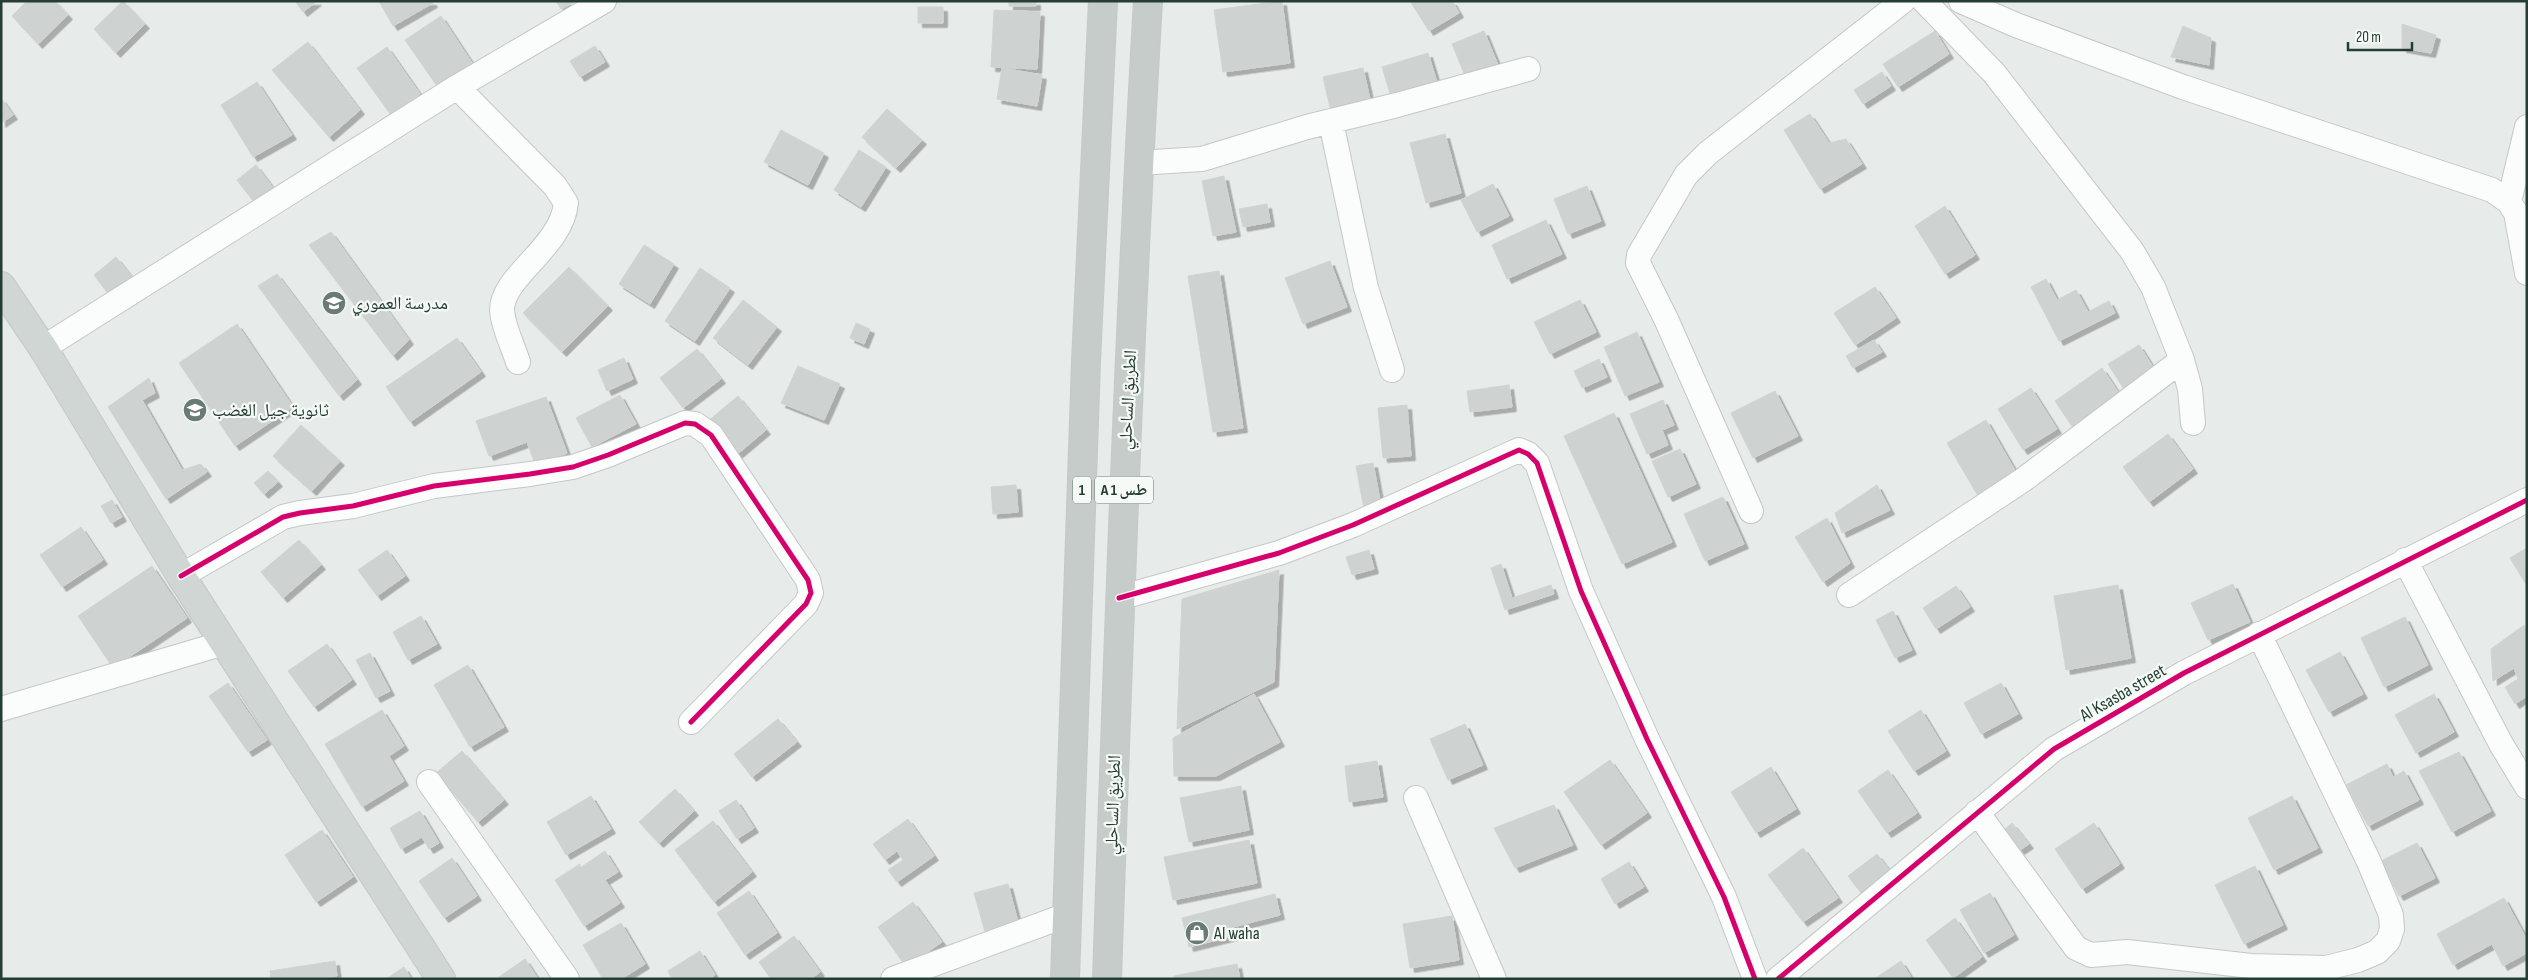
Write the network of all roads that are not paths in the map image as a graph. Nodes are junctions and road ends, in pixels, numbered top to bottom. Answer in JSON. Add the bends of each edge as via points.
{"nodes":[{"id":1,"x":604,"y":1,"type":"edge"},
{"id":2,"x":1103,"y":1,"type":"edge"},
{"id":3,"x":1148,"y":1,"type":"edge"},
{"id":4,"x":1903,"y":1,"type":"edge"},
{"id":5,"x":1924,"y":1,"type":"edge"},
{"id":6,"x":1961,"y":1,"type":"edge"},
{"id":7,"x":1528,"y":69,"type":"dead end"},
{"id":8,"x":457,"y":87,"type":"junction"},
{"id":9,"x":1331,"y":122,"type":"junction"},
{"id":10,"x":2527,"y":127,"type":"edge"},
{"id":11,"x":1138,"y":163,"type":"junction"},
{"id":12,"x":2509,"y":202,"type":"junction"},
{"id":13,"x":2527,"y":273,"type":"edge"},
{"id":14,"x":1,"y":286,"type":"edge"},
{"id":15,"x":43,"y":348,"type":"junction"},
{"id":16,"x":2182,"y":360,"type":"junction"},
{"id":17,"x":518,"y":362,"type":"dead end"},
{"id":18,"x":1392,"y":370,"type":"dead end"},
{"id":19,"x":2193,"y":423,"type":"dead end"},
{"id":20,"x":2527,"y":500,"type":"edge"},
{"id":21,"x":1751,"y":511,"type":"dead end"},
{"id":22,"x":2405,"y":560,"type":"junction"},
{"id":23,"x":180,"y":576,"type":"junction"},
{"id":24,"x":1849,"y":595,"type":"dead end"},
{"id":25,"x":1119,"y":598,"type":"junction"},
{"id":26,"x":2258,"y":634,"type":"junction"},
{"id":27,"x":224,"y":643,"type":"junction"},
{"id":28,"x":1,"y":709,"type":"edge"},
{"id":29,"x":691,"y":722,"type":"dead end"},
{"id":30,"x":429,"y":782,"type":"dead end"},
{"id":31,"x":2527,"y":787,"type":"edge"},
{"id":32,"x":1416,"y":798,"type":"dead end"},
{"id":33,"x":1976,"y":812,"type":"junction"},
{"id":34,"x":1067,"y":916,"type":"junction"},
{"id":35,"x":441,"y":979,"type":"edge"},
{"id":36,"x":567,"y":979,"type":"edge"},
{"id":37,"x":893,"y":979,"type":"edge"},
{"id":38,"x":1065,"y":979,"type":"edge"},
{"id":39,"x":1107,"y":979,"type":"edge"},
{"id":40,"x":1494,"y":979,"type":"edge"},
{"id":41,"x":1755,"y":979,"type":"edge"},
{"id":42,"x":1778,"y":979,"type":"edge"}],
"edges":[{"from":1,"to":8,"type":"street"},
{"from":2,"to":34,"type":"highway","number":"1","via":[[1086,362]]},
{"from":3,"to":11,"type":"highway","name":"الطريق الساحلي","number":"A 1 طس"},
{"from":4,"to":21,"type":"street","via":[[1708,153],[1686,175],[1639,255],[1640,271],[1666,319]]},
{"from":5,"to":16,"type":"street","via":[[1994,72],[2132,251],[2153,287]]},
{"from":6,"to":12,"type":"street","via":[[2016,25],[2183,87],[2492,190]]},
{"from":7,"to":9,"type":"street"},
{"from":8,"to":15,"type":"street"},
{"from":8,"to":17,"type":"street","via":[[555,186],[566,204],[563,221],[555,235],[512,286],[503,303],[504,320]]},
{"from":9,"to":11,"type":"street","via":[[1202,159]]},
{"from":9,"to":18,"type":"street","via":[[1366,288]]},
{"from":10,"to":12,"type":"street"},
{"from":11,"to":25,"type":"highway","name":"الطريق الساحلي","number":"A 1 طس"},
{"from":12,"to":13,"type":"street","via":[[2516,212]]},
{"from":14,"to":15,"type":"main road"},
{"from":15,"to":23,"type":"main road"},
{"from":16,"to":19,"type":"street","via":[[2190,389]]},
{"from":16,"to":24,"type":"street","via":[[2023,480]]},
{"from":20,"to":22,"type":"street","name":"Al Ksasba street"},
{"from":22,"to":26,"type":"street","name":"Al Ksasba street"},
{"from":22,"to":31,"type":"street","via":[[2501,744]]},
{"from":23,"to":27,"type":"main road"},
{"from":23,"to":29,"type":"street","via":[[283,518],[353,506],[434,486],[573,466],[608,455],[678,424],[695,424],[711,434],[808,580],[811,593],[806,604]]},
{"from":25,"to":39,"type":"highway","name":"الطريق الساحلي","number":"A 1 طس"},
{"from":25,"to":41,"type":"street","via":[[1279,553],[1353,525],[1519,450],[1528,454],[1537,463],[1581,591],[1724,897]]},
{"from":26,"to":33,"type":"street","name":"Al Ksasba street","via":[[2054,749]]},
{"from":26,"to":33,"type":"street","via":[[2369,862],[2391,915],[2392,929],[2388,941],[2377,952],[2326,968],[2251,966],[2127,952],[2091,955],[2076,948]]},
{"from":27,"to":28,"type":"street"},
{"from":27,"to":35,"type":"main road"},
{"from":30,"to":36,"type":"street"},
{"from":32,"to":40,"type":"street"},
{"from":33,"to":42,"type":"street","name":"Al Ksasba street"},
{"from":34,"to":37,"type":"street"},
{"from":34,"to":38,"type":"highway","number":"1"}]}
